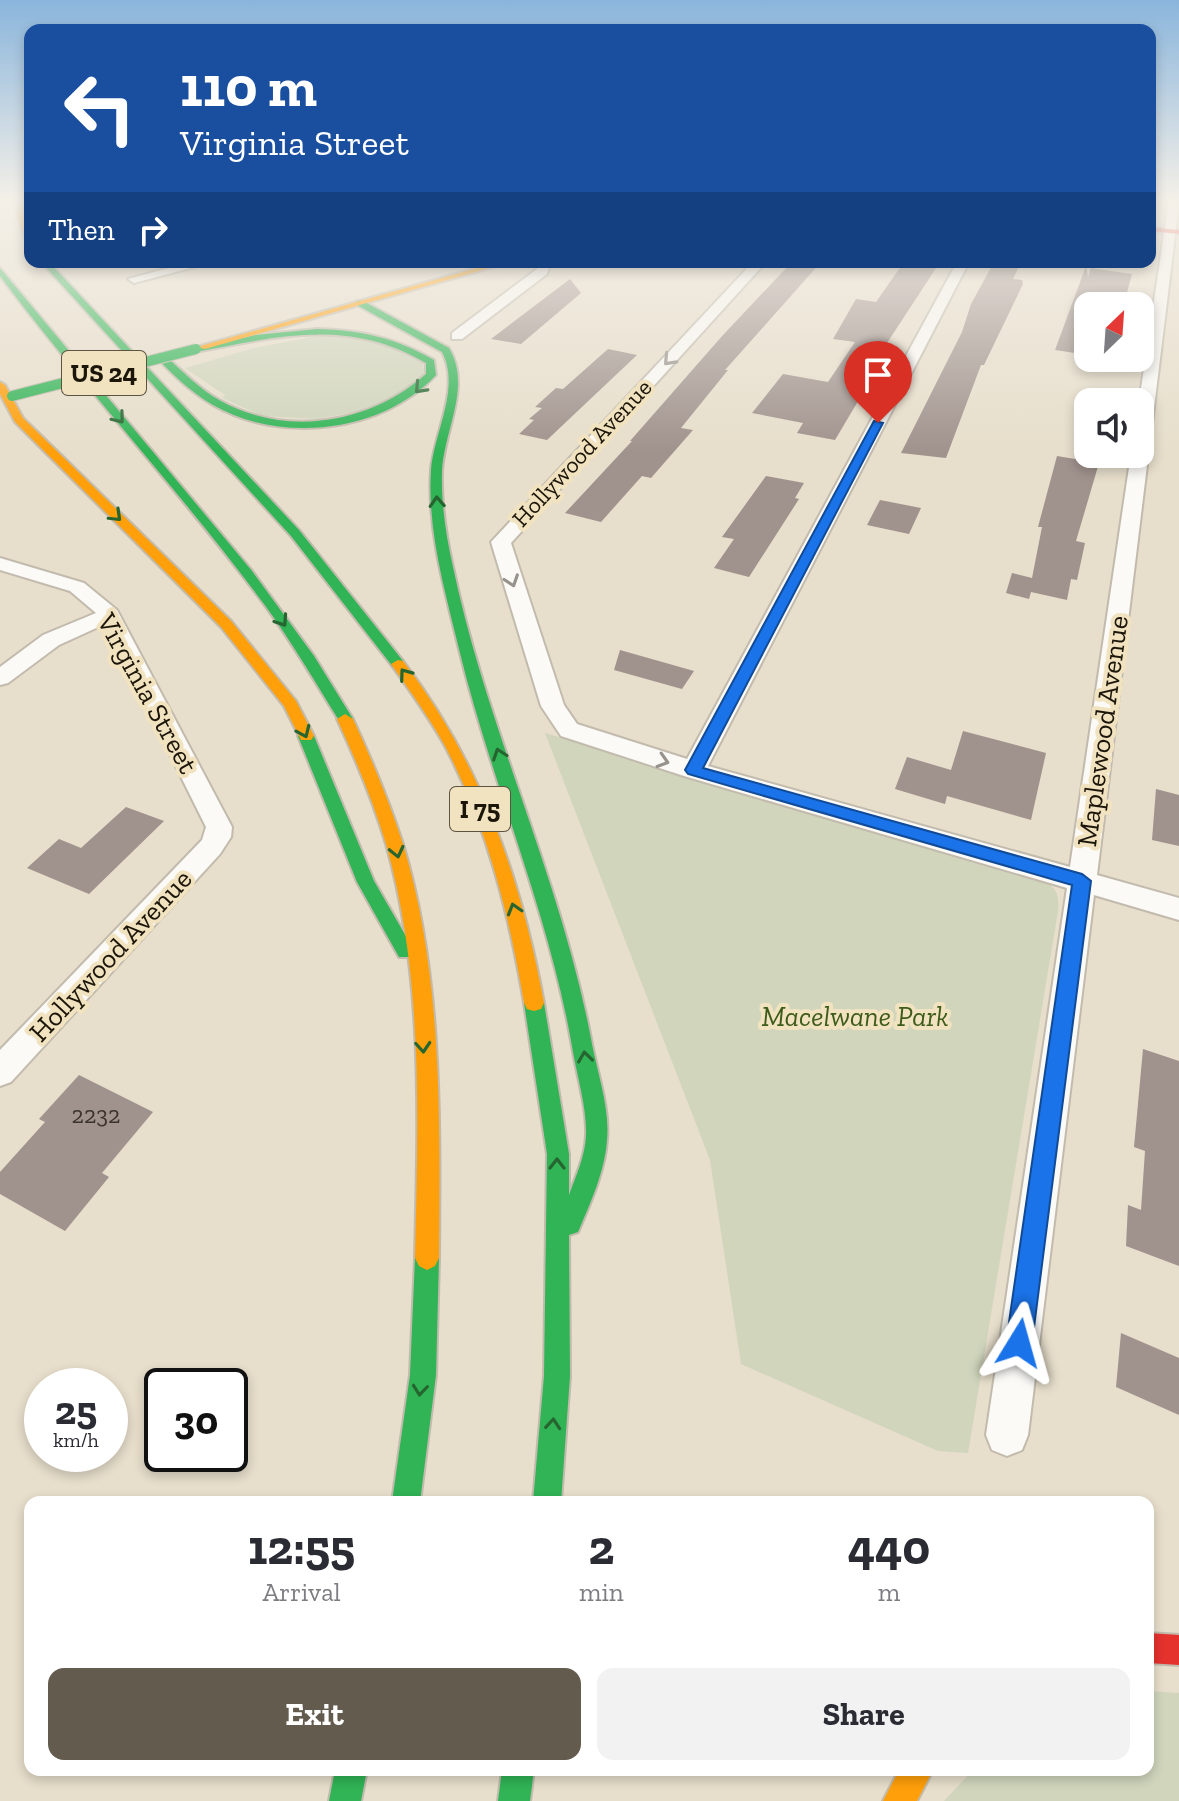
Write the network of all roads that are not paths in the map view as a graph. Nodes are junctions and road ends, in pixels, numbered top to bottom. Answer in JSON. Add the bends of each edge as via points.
{"nodes":[{"id":1,"x":11,"y":284,"type":"edge"},
{"id":2,"x":65,"y":284,"type":"edge"},
{"id":3,"x":81,"y":284,"type":"edge"},
{"id":4,"x":428,"y":284,"type":"edge"},
{"id":5,"x":526,"y":284,"type":"edge"},
{"id":6,"x":740,"y":284,"type":"edge"},
{"id":7,"x":951,"y":284,"type":"edge"},
{"id":8,"x":1166,"y":284,"type":"edge"},
{"id":9,"x":353,"y":305,"type":"junction"},
{"id":10,"x":457,"y":336,"type":"dead end"},
{"id":11,"x":408,"y":343,"type":"junction"},
{"id":12,"x":196,"y":349,"type":"junction"},
{"id":13,"x":1150,"y":388,"type":"edge"},
{"id":14,"x":3,"y":395,"type":"edge"},
{"id":15,"x":1138,"y":468,"type":"edge"},
{"id":16,"x":0,"y":564,"type":"edge"},
{"id":17,"x":110,"y":614,"type":"junction"},
{"id":18,"x":0,"y":678,"type":"edge"},
{"id":19,"x":693,"y":770,"type":"junction"},
{"id":20,"x":218,"y":837,"type":"joint"},
{"id":21,"x":1082,"y":881,"type":"junction"},
{"id":22,"x":1179,"y":909,"type":"edge"},
{"id":23,"x":416,"y":969,"type":"junction"},
{"id":24,"x":0,"y":1072,"type":"edge"},
{"id":25,"x":556,"y":1268,"type":"junction"},
{"id":26,"x":1007,"y":1435,"type":"dead end"},
{"id":27,"x":407,"y":1496,"type":"edge"},
{"id":28,"x":547,"y":1496,"type":"edge"},
{"id":29,"x":1154,"y":1648,"type":"edge"},
{"id":30,"x":1179,"y":1650,"type":"edge"},
{"id":31,"x":350,"y":1776,"type":"edge"},
{"id":32,"x":517,"y":1776,"type":"edge"},
{"id":33,"x":914,"y":1776,"type":"edge"},
{"id":34,"x":345,"y":1801,"type":"edge"},
{"id":35,"x":514,"y":1801,"type":"edge"},
{"id":36,"x":899,"y":1801,"type":"edge"}],
"edges":[{"from":1,"to":23,"type":"main road","one_way":true,"via":[[263,592],[323,681],[389,820]]},
{"from":25,"to":2,"type":"main road","number":"I 75","one_way":true,"via":[[558,1154],[525,944],[493,840],[466,776],[435,715],[295,533]]},
{"from":11,"to":3,"type":"main road","one_way":true,"via":[[431,362],[431,375],[410,399],[345,420],[286,423],[237,412],[210,398]]},
{"from":4,"to":9,"type":"main road","number":"US 24"},
{"from":5,"to":10,"type":"street"},
{"from":6,"to":19,"type":"street","name":"Hollywood Avenue","one_way":true,"via":[[501,542],[553,706],[569,730]]},
{"from":7,"to":19,"type":"street"},
{"from":8,"to":13,"type":"street","name":"Maplewood Avenue"},
{"from":9,"to":11,"type":"main road"},
{"from":9,"to":12,"type":"main road","number":"US 24"},
{"from":25,"to":9,"type":"main road","one_way":true,"via":[[597,1141],[564,955],[465,652],[442,549],[436,478],[455,362],[446,350]]},
{"from":11,"to":12,"type":"main road","via":[[340,333],[272,336]]},
{"from":12,"to":14,"type":"main road","number":"US 24","bridge":true},
{"from":14,"to":23,"type":"main road","one_way":true,"via":[[19,420],[226,624],[291,704],[366,882]]},
{"from":15,"to":21,"type":"street","name":"Maplewood Avenue"},
{"from":16,"to":17,"type":"street","name":"Virginia Street","via":[[77,587]]},
{"from":17,"to":18,"type":"street","via":[[51,640]]},
{"from":17,"to":20,"type":"street","name":"Virginia Street","via":[[216,817]]},
{"from":19,"to":21,"type":"street"},
{"from":20,"to":24,"type":"street","name":"Hollywood Avenue"},
{"from":21,"to":22,"type":"street"},
{"from":21,"to":26,"type":"street","name":"Maplewood Avenue"},
{"from":23,"to":27,"type":"main road","one_way":true,"via":[[426,1102],[428,1312]]},
{"from":28,"to":25,"type":"main road","number":"I 75","one_way":true,"via":[[557,1376]]},
{"from":29,"to":30,"type":"main road"},
{"from":31,"to":34,"type":"main road"},
{"from":32,"to":35,"type":"main road"},
{"from":33,"to":36,"type":"main road"}]}
